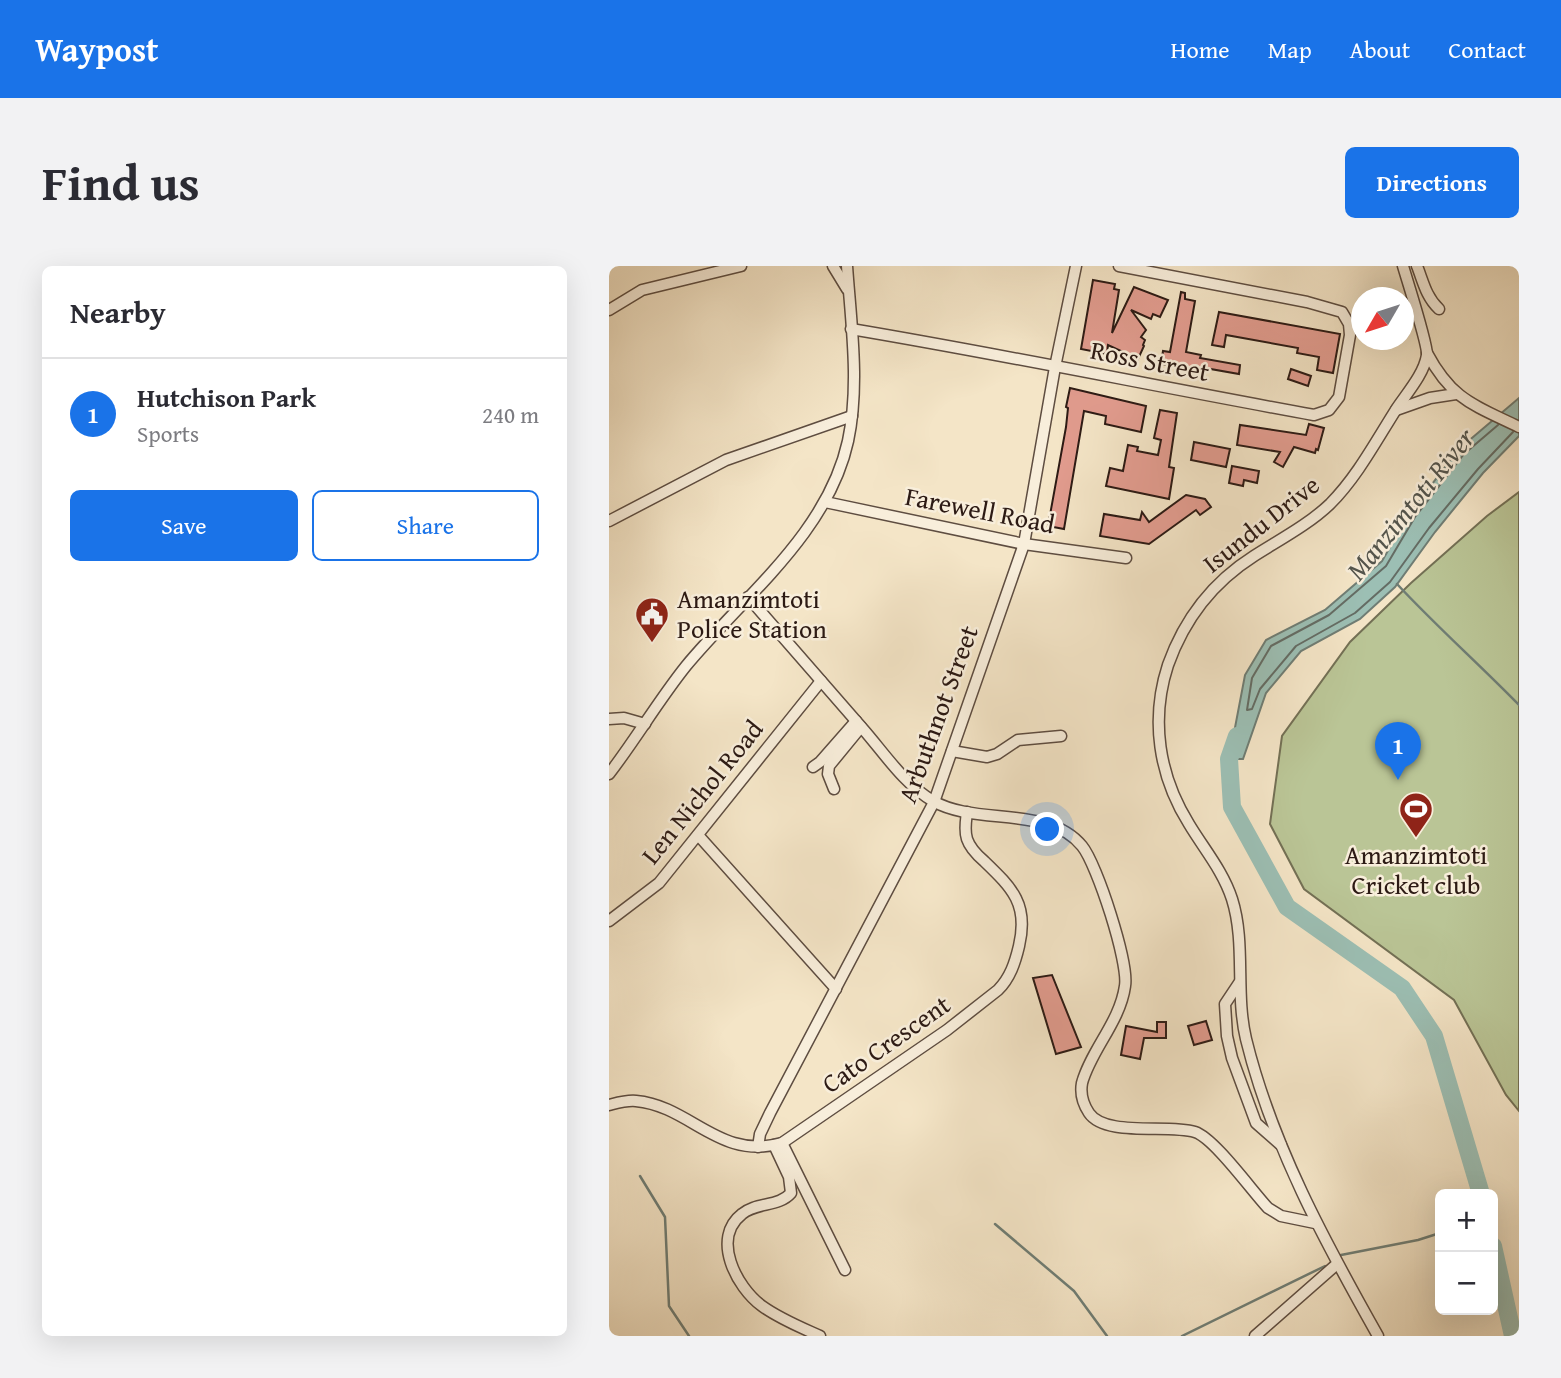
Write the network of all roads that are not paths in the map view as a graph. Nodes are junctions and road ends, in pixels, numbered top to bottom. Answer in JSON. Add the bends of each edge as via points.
{"nodes":[{"id":1,"x":741,"y":266,"type":"edge"},
{"id":2,"x":833,"y":266,"type":"edge"},
{"id":3,"x":847,"y":266,"type":"edge"},
{"id":4,"x":1076,"y":266,"type":"edge"},
{"id":5,"x":1118,"y":266,"type":"edge"},
{"id":6,"x":1403,"y":266,"type":"edge"},
{"id":7,"x":1417,"y":266,"type":"edge"},
{"id":8,"x":849,"y":291,"type":"junction"},
{"id":9,"x":1439,"y":309,"type":"dead end"},
{"id":10,"x":609,"y":310,"type":"edge"},
{"id":11,"x":851,"y":329,"type":"junction"},
{"id":12,"x":1427,"y":353,"type":"junction"},
{"id":13,"x":1055,"y":367,"type":"junction"},
{"id":14,"x":1456,"y":394,"type":"junction"},
{"id":15,"x":1396,"y":410,"type":"junction"},
{"id":16,"x":852,"y":416,"type":"junction"},
{"id":17,"x":1519,"y":426,"type":"edge"},
{"id":18,"x":825,"y":502,"type":"junction"},
{"id":19,"x":609,"y":521,"type":"edge"},
{"id":20,"x":1024,"y":544,"type":"junction"},
{"id":21,"x":1126,"y":558,"type":"dead end"},
{"id":22,"x":748,"y":597,"type":"junction"},
{"id":23,"x":821,"y":681,"type":"junction"},
{"id":24,"x":609,"y":719,"type":"edge"},
{"id":25,"x":645,"y":724,"type":"junction"},
{"id":26,"x":858,"y":724,"type":"junction"},
{"id":27,"x":1061,"y":736,"type":"dead end"},
{"id":28,"x":952,"y":751,"type":"junction"},
{"id":29,"x":813,"y":768,"type":"dead end"},
{"id":30,"x":609,"y":774,"type":"edge"},
{"id":31,"x":834,"y":789,"type":"dead end"},
{"id":32,"x":934,"y":802,"type":"junction"},
{"id":33,"x":967,"y":812,"type":"junction"},
{"id":34,"x":698,"y":835,"type":"junction"},
{"id":35,"x":609,"y":921,"type":"edge"},
{"id":36,"x":1239,"y":983,"type":"junction"},
{"id":37,"x":837,"y":989,"type":"junction"},
{"id":38,"x":609,"y":1105,"type":"edge"},
{"id":39,"x":778,"y":1144,"type":"junction"},
{"id":40,"x":1282,"y":1146,"type":"junction"},
{"id":41,"x":758,"y":1147,"type":"junction"},
{"id":42,"x":1315,"y":1223,"type":"junction"},
{"id":43,"x":1338,"y":1264,"type":"junction"},
{"id":44,"x":845,"y":1270,"type":"dead end"},
{"id":45,"x":820,"y":1336,"type":"edge"},
{"id":46,"x":1255,"y":1336,"type":"edge"},
{"id":47,"x":1378,"y":1336,"type":"edge"}],
"edges":[{"from":1,"to":10,"type":"street","via":[[642,290]]},
{"from":2,"to":8,"type":"street"},
{"from":3,"to":8,"type":"street"},
{"from":4,"to":13,"type":"street","name":"Arbuthnot Street"},
{"from":5,"to":13,"type":"street","name":"Ross Street","via":[[1336,309],[1347,318],[1350,335],[1336,403],[1319,414]]},
{"from":6,"to":12,"type":"street"},
{"from":7,"to":9,"type":"street","via":[[1424,288]]},
{"from":8,"to":11,"type":"street"},
{"from":11,"to":13,"type":"street","name":"Ross Street"},
{"from":11,"to":16,"type":"street"},
{"from":12,"to":14,"type":"street"},
{"from":12,"to":15,"type":"street","name":"Isundu Drive"},
{"from":13,"to":20,"type":"street","name":"Arbuthnot Street"},
{"from":14,"to":15,"type":"street"},
{"from":14,"to":17,"type":"street"},
{"from":15,"to":36,"type":"street","name":"Isundu Drive","via":[[1330,504],[1213,589],[1187,624],[1168,666],[1160,708],[1163,766],[1172,794],[1222,874],[1233,901]]},
{"from":16,"to":18,"type":"street","via":[[848,442]]},
{"from":16,"to":19,"type":"street","via":[[726,460]]},
{"from":18,"to":20,"type":"street","name":"Farewell Road"},
{"from":18,"to":22,"type":"street","via":[[804,536]]},
{"from":20,"to":21,"type":"street","name":"Farewell Road"},
{"from":20,"to":28,"type":"street","name":"Arbuthnot Street"},
{"from":22,"to":23,"type":"street"},
{"from":22,"to":25,"type":"street","via":[[667,689]]},
{"from":23,"to":26,"type":"street"},
{"from":23,"to":34,"type":"street","name":"Len Nichol Road"},
{"from":24,"to":25,"type":"street"},
{"from":25,"to":30,"type":"street"},
{"from":26,"to":29,"type":"street"},
{"from":26,"to":31,"type":"street","via":[[829,766]]},
{"from":26,"to":32,"type":"street"},
{"from":27,"to":28,"type":"street","via":[[1018,740],[993,756]]},
{"from":28,"to":32,"type":"street","name":"Arbuthnot Street"},
{"from":32,"to":33,"type":"street"},
{"from":32,"to":37,"type":"street","name":"Arbuthnot Street"},
{"from":33,"to":39,"type":"street","name":"Cato Crescent","via":[[965,830],[971,847],[1016,895],[1022,911],[1014,966],[1005,984],[947,1030]]},
{"from":33,"to":42,"type":"street","via":[[1058,828],[1080,842],[1092,863],[1126,971],[1119,1011],[1083,1082],[1082,1102],[1093,1119],[1107,1125],[1202,1135],[1268,1208],[1281,1216]]},
{"from":34,"to":35,"type":"street","name":"Len Nichol Road","via":[[659,883]]},
{"from":34,"to":37,"type":"street"},
{"from":36,"to":40,"type":"street","name":"Isundu Drive","via":[[1245,1037]]},
{"from":36,"to":40,"type":"street","name":"Isundu Drive","via":[[1225,1004],[1232,1058],[1256,1123]]},
{"from":37,"to":41,"type":"street","name":"Arbuthnot Street","via":[[764,1125]]},
{"from":38,"to":41,"type":"street","via":[[633,1100],[651,1103],[715,1136],[742,1147]]},
{"from":39,"to":41,"type":"street"},
{"from":39,"to":44,"type":"street"},
{"from":39,"to":45,"type":"street","via":[[791,1193],[743,1213],[727,1233],[727,1248],[737,1275],[759,1304]]},
{"from":40,"to":42,"type":"street","name":"Isundu Drive"},
{"from":42,"to":43,"type":"street","name":"Isundu Drive"},
{"from":43,"to":46,"type":"street"},
{"from":43,"to":47,"type":"street","name":"Isundu Drive"}]}
